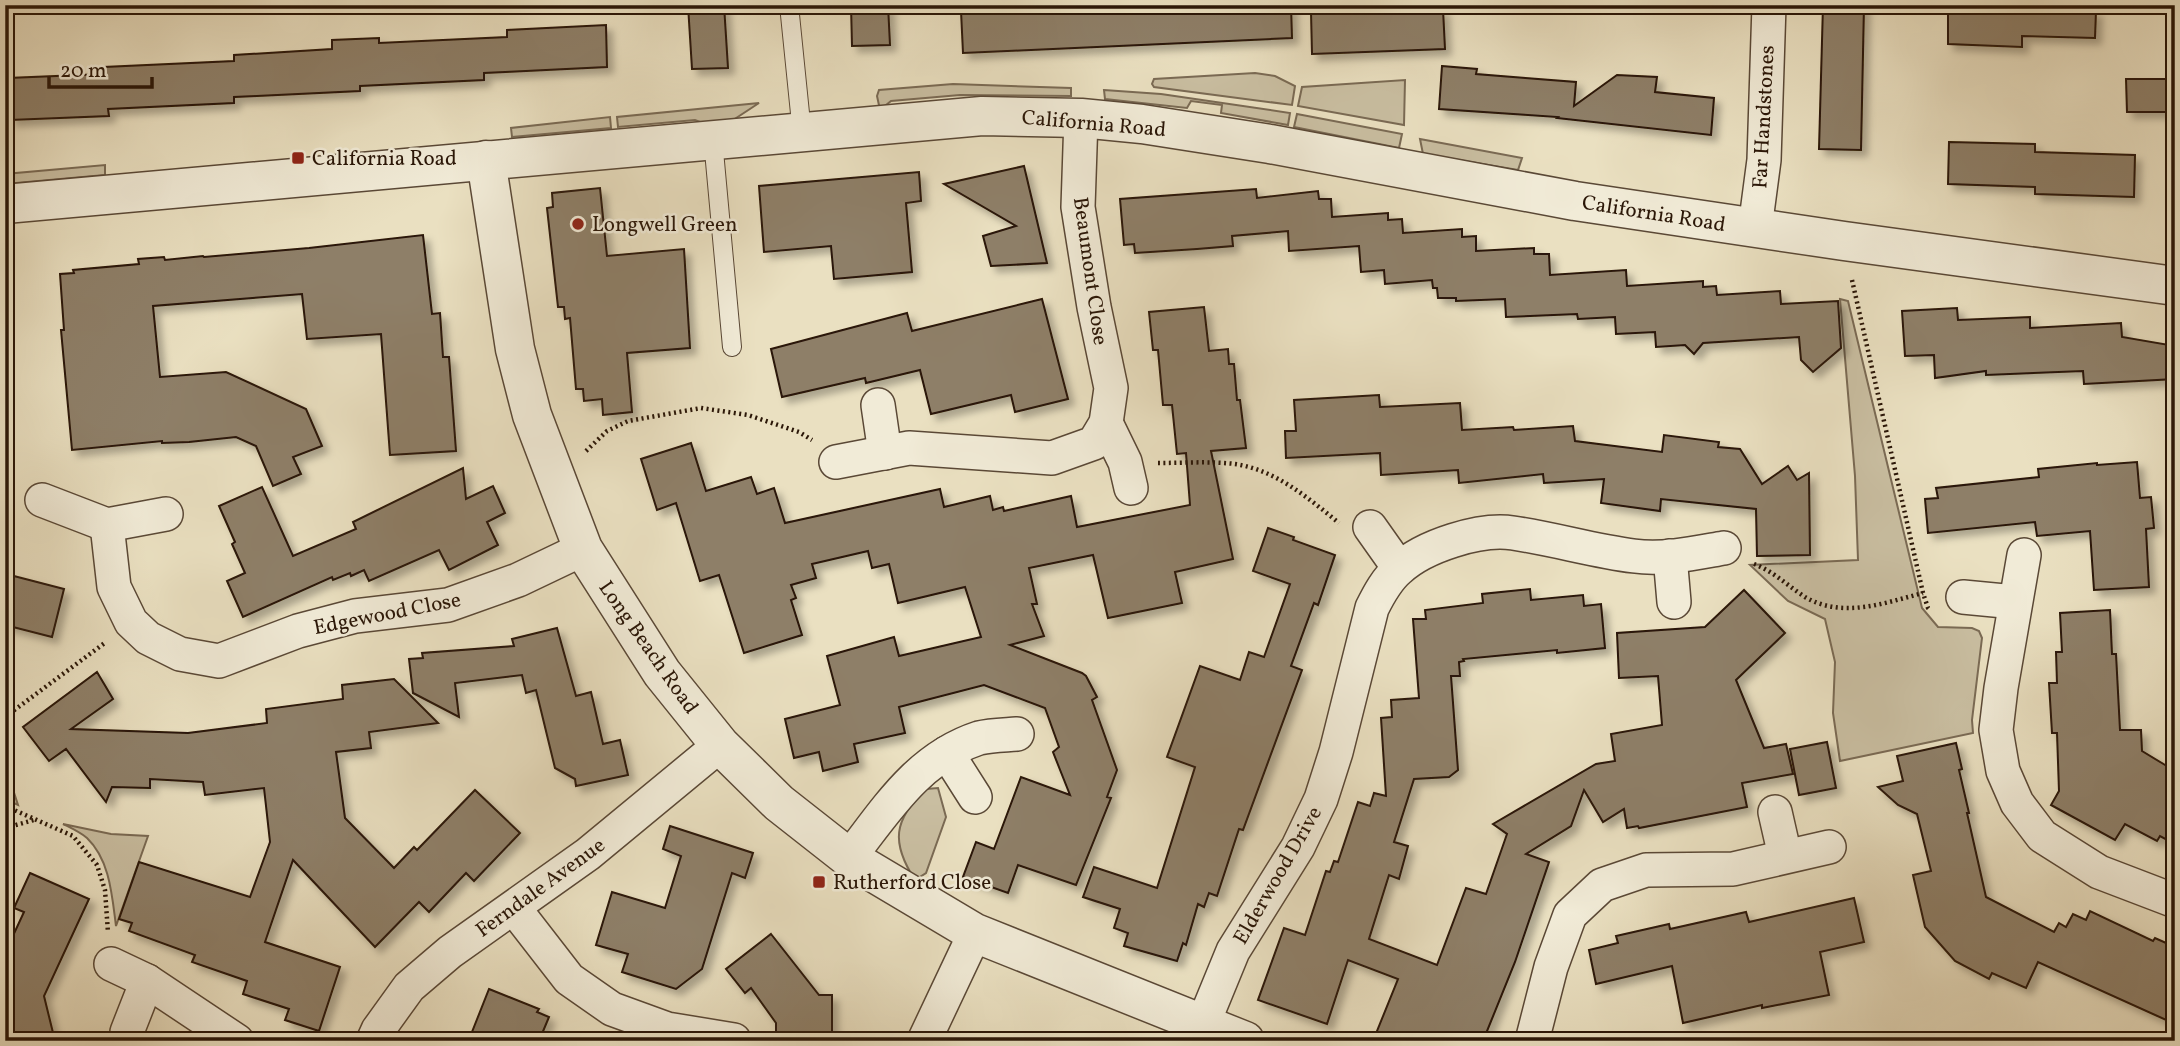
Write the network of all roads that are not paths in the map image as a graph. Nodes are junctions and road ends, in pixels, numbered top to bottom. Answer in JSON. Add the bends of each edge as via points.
{"nodes":[{"id":1,"x":789,"y":5,"type":"edge"},
{"id":2,"x":1769,"y":5,"type":"edge"},
{"id":3,"x":1081,"y":118,"type":"junction"},
{"id":4,"x":802,"y":133,"type":"junction"},
{"id":5,"x":713,"y":140,"type":"junction"},
{"id":6,"x":486,"y":160,"type":"junction"},
{"id":7,"x":5,"y":204,"type":"edge"},
{"id":8,"x":1755,"y":228,"type":"junction"},
{"id":9,"x":2175,"y":286,"type":"edge"},
{"id":10,"x":732,"y":347,"type":"dead end"},
{"id":11,"x":878,"y":405,"type":"dead end"},
{"id":12,"x":1106,"y":423,"type":"junction"},
{"id":13,"x":885,"y":453,"type":"junction"},
{"id":14,"x":841,"y":461,"type":"road end"},
{"id":15,"x":1128,"y":475,"type":"road end"},
{"id":16,"x":42,"y":500,"type":"dead end"},
{"id":17,"x":166,"y":514,"type":"dead end"},
{"id":18,"x":107,"y":525,"type":"junction"},
{"id":19,"x":1373,"y":531,"type":"road end"},
{"id":20,"x":583,"y":549,"type":"junction"},
{"id":21,"x":1737,"y":555,"type":"road end"},
{"id":22,"x":2024,"y":555,"type":"dead end"},
{"id":23,"x":1670,"y":556,"type":"junction"},
{"id":24,"x":1399,"y":568,"type":"junction"},
{"id":25,"x":1963,"y":597,"type":"dead end"},
{"id":26,"x":1674,"y":602,"type":"dead end"},
{"id":27,"x":2015,"y":602,"type":"junction"},
{"id":28,"x":1017,"y":734,"type":"dead end"},
{"id":29,"x":720,"y":745,"type":"junction"},
{"id":30,"x":947,"y":753,"type":"junction"},
{"id":31,"x":975,"y":797,"type":"dead end"},
{"id":32,"x":1775,"y":811,"type":"dead end"},
{"id":33,"x":1829,"y":847,"type":"dead end"},
{"id":34,"x":1785,"y":856,"type":"junction"},
{"id":35,"x":849,"y":858,"type":"junction"},
{"id":36,"x":2175,"y":901,"type":"edge"},
{"id":37,"x":514,"y":908,"type":"junction"},
{"id":38,"x":975,"y":933,"type":"junction"},
{"id":39,"x":111,"y":964,"type":"road end"},
{"id":40,"x":147,"y":981,"type":"junction"},
{"id":41,"x":1203,"y":1024,"type":"junction"},
{"id":42,"x":127,"y":1032,"type":"dead end"},
{"id":43,"x":666,"y":1035,"type":"edge"},
{"id":44,"x":734,"y":1040,"type":"edge"},
{"id":45,"x":237,"y":1041,"type":"edge"},
{"id":46,"x":373,"y":1041,"type":"edge"},
{"id":47,"x":924,"y":1041,"type":"edge"},
{"id":48,"x":1245,"y":1041,"type":"edge"},
{"id":49,"x":1532,"y":1041,"type":"edge"}],
"edges":[{"from":1,"to":4,"type":"lane"},
{"from":2,"to":8,"type":"street","name":"Far Handstones","via":[[1764,160]]},
{"from":3,"to":4,"type":"street","name":"California Road","via":[[982,116]]},
{"from":3,"to":8,"type":"street","name":"California Road","via":[[1257,142],[1575,201]]},
{"from":3,"to":12,"type":"street","name":"Beaumont Close","via":[[1078,206],[1111,388]]},
{"from":4,"to":5,"type":"street","name":"California Road"},
{"from":5,"to":6,"type":"street","name":"California Road"},
{"from":5,"to":10,"type":"lane"},
{"from":6,"to":7,"type":"street","name":"California Road"},
{"from":6,"to":20,"type":"street","name":"Long Beach Road","via":[[514,349],[532,415]]},
{"from":8,"to":9,"type":"street","name":"California Road"},
{"from":11,"to":13,"type":"street"},
{"from":12,"to":13,"type":"street","via":[[1094,443],[1052,458],[909,448]]},
{"from":12,"to":15,"type":"street"},
{"from":13,"to":14,"type":"street"},
{"from":16,"to":18,"type":"street"},
{"from":17,"to":18,"type":"street"},
{"from":18,"to":20,"type":"street","name":"Edgewood Close","via":[[114,587],[131,622],[148,638],[180,654],[219,661],[298,631],[355,616],[448,605],[519,580]]},
{"from":19,"to":24,"type":"street"},
{"from":20,"to":29,"type":"street","name":"Long Beach Road","via":[[662,673]]},
{"from":21,"to":23,"type":"street","name":"Elderwood Drive"},
{"from":22,"to":27,"type":"street"},
{"from":23,"to":24,"type":"street","name":"Elderwood Drive","via":[[1637,556],[1512,533],[1486,533],[1453,539]]},
{"from":23,"to":26,"type":"street"},
{"from":24,"to":41,"type":"street","name":"Elderwood Drive","via":[[1372,608],[1321,799],[1298,847],[1233,951]]},
{"from":25,"to":27,"type":"street"},
{"from":27,"to":36,"type":"street","via":[[1996,730],[2003,771],[2017,803],[2042,836],[2099,872]]},
{"from":28,"to":30,"type":"street","via":[[981,738]]},
{"from":29,"to":35,"type":"street","name":"Long Beach Road","via":[[779,803]]},
{"from":29,"to":37,"type":"street","name":"Ferndale Avenue","via":[[588,854]]},
{"from":30,"to":31,"type":"street"},
{"from":30,"to":35,"type":"street","via":[[905,787]]},
{"from":32,"to":34,"type":"street"},
{"from":33,"to":34,"type":"street"},
{"from":34,"to":49,"type":"street","via":[[1733,869],[1646,870],[1602,885],[1570,915]]},
{"from":35,"to":38,"type":"street","name":"Long Beach Road"},
{"from":37,"to":43,"type":"street","via":[[569,979],[612,1009]]},
{"from":37,"to":46,"type":"street","name":"Ferndale Avenue","via":[[450,951],[409,987]]},
{"from":38,"to":41,"type":"street","name":"Long Beach Road"},
{"from":38,"to":47,"type":"street"},
{"from":39,"to":40,"type":"street"},
{"from":40,"to":42,"type":"street"},
{"from":40,"to":45,"type":"street"},
{"from":41,"to":48,"type":"street","name":"Long Beach Road"},
{"from":43,"to":44,"type":"street"}]}
